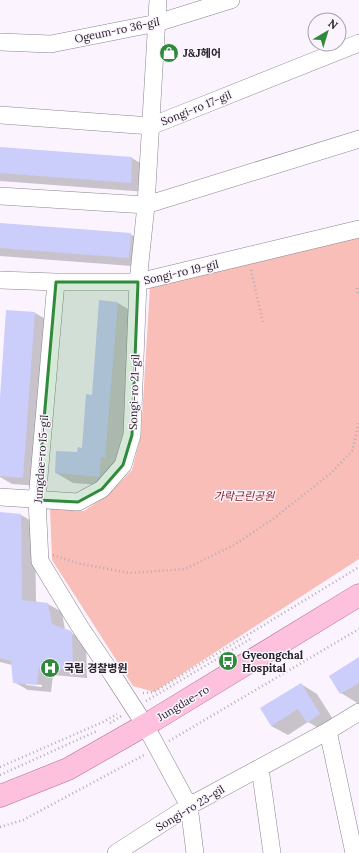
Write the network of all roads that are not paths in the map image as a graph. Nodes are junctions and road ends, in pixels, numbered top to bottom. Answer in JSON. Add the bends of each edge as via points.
{"nodes":[{"id":1,"x":158,"y":0,"type":"edge"},
{"id":2,"x":231,"y":0,"type":"edge"},
{"id":3,"x":157,"y":23,"type":"junction"},
{"id":4,"x":0,"y":42,"type":"edge"},
{"id":5,"x":359,"y":43,"type":"edge"},
{"id":6,"x":0,"y":115,"type":"edge"},
{"id":7,"x":151,"y":126,"type":"junction"},
{"id":8,"x":359,"y":139,"type":"edge"},
{"id":9,"x":0,"y":196,"type":"edge"},
{"id":10,"x":146,"y":205,"type":"junction"},
{"id":11,"x":359,"y":229,"type":"edge"},
{"id":12,"x":0,"y":280,"type":"edge"},
{"id":13,"x":56,"y":282,"type":"junction"},
{"id":14,"x":138,"y":282,"type":"junction"},
{"id":15,"x":0,"y":497,"type":"edge"},
{"id":16,"x":36,"y":500,"type":"junction"},
{"id":17,"x":359,"y":595,"type":"edge"},
{"id":18,"x":359,"y":712,"type":"edge"},
{"id":19,"x":140,"y":717,"type":"junction"},
{"id":20,"x":328,"y":731,"type":"junction"},
{"id":21,"x":260,"y":768,"type":"junction"},
{"id":22,"x":0,"y":796,"type":"edge"},
{"id":23,"x":189,"y":806,"type":"junction"},
{"id":24,"x":354,"y":843,"type":"edge"},
{"id":25,"x":119,"y":852,"type":"edge"},
{"id":26,"x":196,"y":853,"type":"edge"},
{"id":27,"x":272,"y":853,"type":"edge"}],
"edges":[{"from":1,"to":3,"type":"street","name":"Songi-ro 21-gil"},
{"from":2,"to":3,"type":"street","name":"Ogeum-ro 36-gil"},
{"from":3,"to":4,"type":"street","name":"Ogeum-ro 36-gil","via":[[51,44]]},
{"from":3,"to":7,"type":"street","name":"Songi-ro 21-gil"},
{"from":5,"to":7,"type":"street","name":"Songi-ro 17-gil"},
{"from":6,"to":7,"type":"street","name":"Songi-ro 17-gil"},
{"from":7,"to":10,"type":"street","name":"Songi-ro 21-gil"},
{"from":8,"to":10,"type":"street"},
{"from":9,"to":10,"type":"street"},
{"from":10,"to":14,"type":"street","name":"Songi-ro 21-gil"},
{"from":11,"to":14,"type":"street","name":"Songi-ro 19-gil"},
{"from":12,"to":13,"type":"street","name":"Songi-ro 19-gil"},
{"from":13,"to":14,"type":"street","name":"Songi-ro 19-gil"},
{"from":13,"to":16,"type":"street","name":"Jungdae-ro 15-gil"},
{"from":14,"to":16,"type":"street","name":"Songi-ro 21-gil","via":[[132,435],[123,465],[102,489],[78,502]]},
{"from":15,"to":16,"type":"street","name":"Songi-ro 21-gil"},
{"from":16,"to":19,"type":"street","name":"Jungdae-ro 15-gil","via":[[40,561]]},
{"from":17,"to":19,"type":"main road","name":"Jungdae-ro"},
{"from":18,"to":20,"type":"street","name":"Songi-ro 23-gil"},
{"from":19,"to":22,"type":"main road","name":"Jungdae-ro","via":[[68,770]]},
{"from":19,"to":23,"type":"street","name":"Jungdae-ro 15-gil"},
{"from":20,"to":21,"type":"street","name":"Songi-ro 23-gil"},
{"from":20,"to":24,"type":"street"},
{"from":21,"to":23,"type":"street","name":"Songi-ro 23-gil"},
{"from":21,"to":27,"type":"street"},
{"from":23,"to":25,"type":"street","name":"Songi-ro 23-gil"},
{"from":23,"to":26,"type":"street","name":"Jungdae-ro 15-gil"}]}
